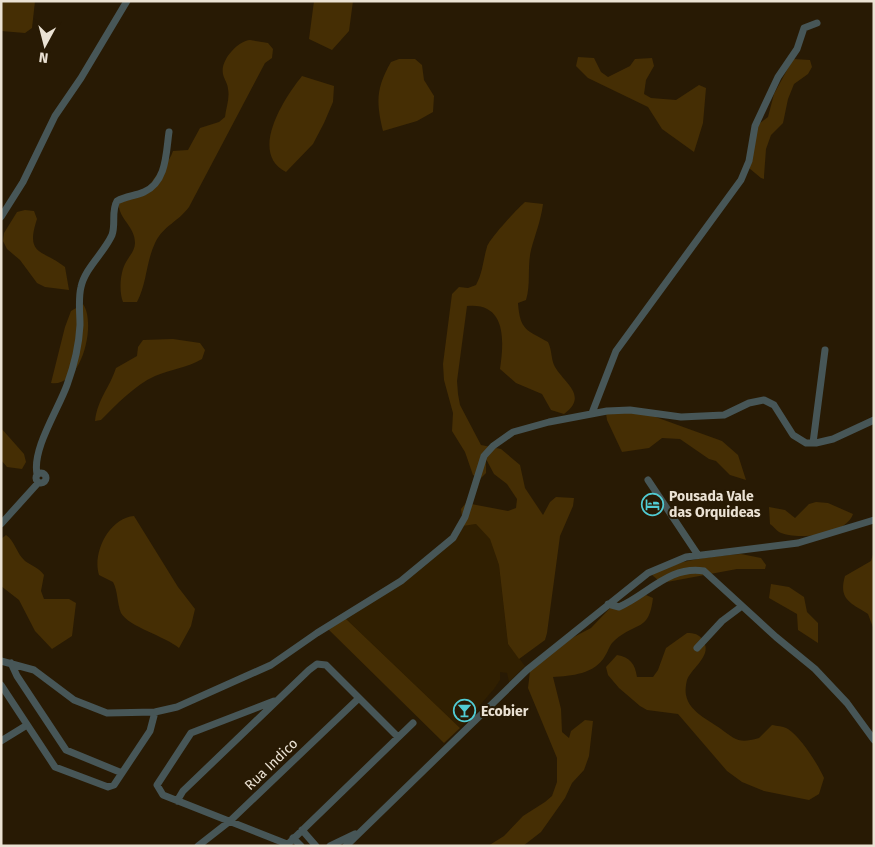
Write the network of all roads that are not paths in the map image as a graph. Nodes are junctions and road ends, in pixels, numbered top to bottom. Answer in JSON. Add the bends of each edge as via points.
{"nodes":[{"id":1,"x":127,"y":1,"type":"edge"},
{"id":2,"x":817,"y":23,"type":"dead end"},
{"id":3,"x":169,"y":132,"type":"dead end"},
{"id":4,"x":1,"y":217,"type":"edge"},
{"id":5,"x":825,"y":350,"type":"dead end"},
{"id":6,"x":592,"y":414,"type":"junction"},
{"id":7,"x":874,"y":420,"type":"edge"},
{"id":8,"x":813,"y":443,"type":"junction"},
{"id":9,"x":648,"y":480,"type":"dead end"},
{"id":10,"x":874,"y":520,"type":"edge"},
{"id":11,"x":1,"y":524,"type":"edge"},
{"id":12,"x":698,"y":555,"type":"junction"},
{"id":13,"x":608,"y":604,"type":"junction"},
{"id":14,"x":742,"y":606,"type":"junction"},
{"id":15,"x":698,"y":648,"type":"dead end"},
{"id":16,"x":1,"y":661,"type":"edge"},
{"id":17,"x":11,"y":663,"type":"junction"},
{"id":18,"x":1,"y":685,"type":"edge"},
{"id":19,"x":359,"y":698,"type":"junction"},
{"id":20,"x":278,"y":700,"type":"junction"},
{"id":21,"x":155,"y":712,"type":"junction"},
{"id":22,"x":413,"y":723,"type":"dead end"},
{"id":23,"x":27,"y":725,"type":"junction"},
{"id":24,"x":398,"y":737,"type":"junction"},
{"id":25,"x":1,"y":740,"type":"edge"},
{"id":26,"x":874,"y":740,"type":"edge"},
{"id":27,"x":122,"y":773,"type":"junction"},
{"id":28,"x":177,"y":800,"type":"junction"},
{"id":29,"x":230,"y":821,"type":"junction"},
{"id":30,"x":302,"y":830,"type":"junction"},
{"id":31,"x":360,"y":832,"type":"junction"},
{"id":32,"x":294,"y":838,"type":"junction"},
{"id":33,"x":286,"y":845,"type":"edge"},
{"id":34,"x":198,"y":846,"type":"edge"},
{"id":35,"x":301,"y":846,"type":"edge"},
{"id":36,"x":316,"y":846,"type":"edge"},
{"id":37,"x":330,"y":846,"type":"edge"},
{"id":38,"x":346,"y":846,"type":"edge"}],
"edges":[{"from":1,"to":4,"type":"street","via":[[55,116],[23,182]]},
{"from":2,"to":6,"type":"street","via":[[804,28],[797,49],[778,77],[755,126],[749,161],[741,180],[616,351]]},
{"from":3,"to":11,"type":"street","via":[[156,183],[144,192],[118,201],[114,209],[113,232],[83,280],[74,362],[36,464],[37,474],[46,477],[44,482],[38,483]]},
{"from":5,"to":8,"type":"street"},
{"from":6,"to":8,"type":"street","via":[[630,410],[682,416],[724,415],[758,400],[769,401],[793,435],[806,443]]},
{"from":6,"to":21,"type":"street","via":[[523,428],[493,446],[481,464],[465,517],[455,536],[401,581],[261,672],[192,702]]},
{"from":7,"to":8,"type":"street","via":[[833,439]]},
{"from":9,"to":12,"type":"street"},
{"from":10,"to":12,"type":"street","via":[[798,543]]},
{"from":12,"to":13,"type":"street","via":[[648,573]]},
{"from":13,"to":14,"type":"street","via":[[619,607],[662,580],[695,570],[704,571],[712,577]]},
{"from":13,"to":31,"type":"street","via":[[527,670]]},
{"from":14,"to":15,"type":"street","via":[[722,621]]},
{"from":14,"to":26,"type":"street","via":[[815,668]]},
{"from":16,"to":17,"type":"street"},
{"from":17,"to":21,"type":"street","via":[[34,670],[74,700],[104,712]]},
{"from":17,"to":27,"type":"street","via":[[66,750]]},
{"from":18,"to":23,"type":"street"},
{"from":19,"to":20,"type":"street","via":[[322,664],[313,666]]},
{"from":19,"to":24,"type":"street"},
{"from":19,"to":29,"type":"street","name":"Rua Indico"},
{"from":20,"to":28,"type":"street"},
{"from":20,"to":28,"type":"street","via":[[188,736],[158,782],[160,792]]},
{"from":21,"to":27,"type":"street","via":[[150,731]]},
{"from":22,"to":24,"type":"street"},
{"from":23,"to":25,"type":"street"},
{"from":23,"to":27,"type":"street","via":[[55,767],[112,787]]},
{"from":24,"to":30,"type":"street"},
{"from":28,"to":29,"type":"street"},
{"from":29,"to":33,"type":"street"},
{"from":29,"to":34,"type":"street","name":"Rua Indico"},
{"from":30,"to":32,"type":"street"},
{"from":30,"to":36,"type":"street"},
{"from":31,"to":37,"type":"street"},
{"from":31,"to":38,"type":"street"},
{"from":32,"to":33,"type":"street"},
{"from":32,"to":35,"type":"street"}]}
